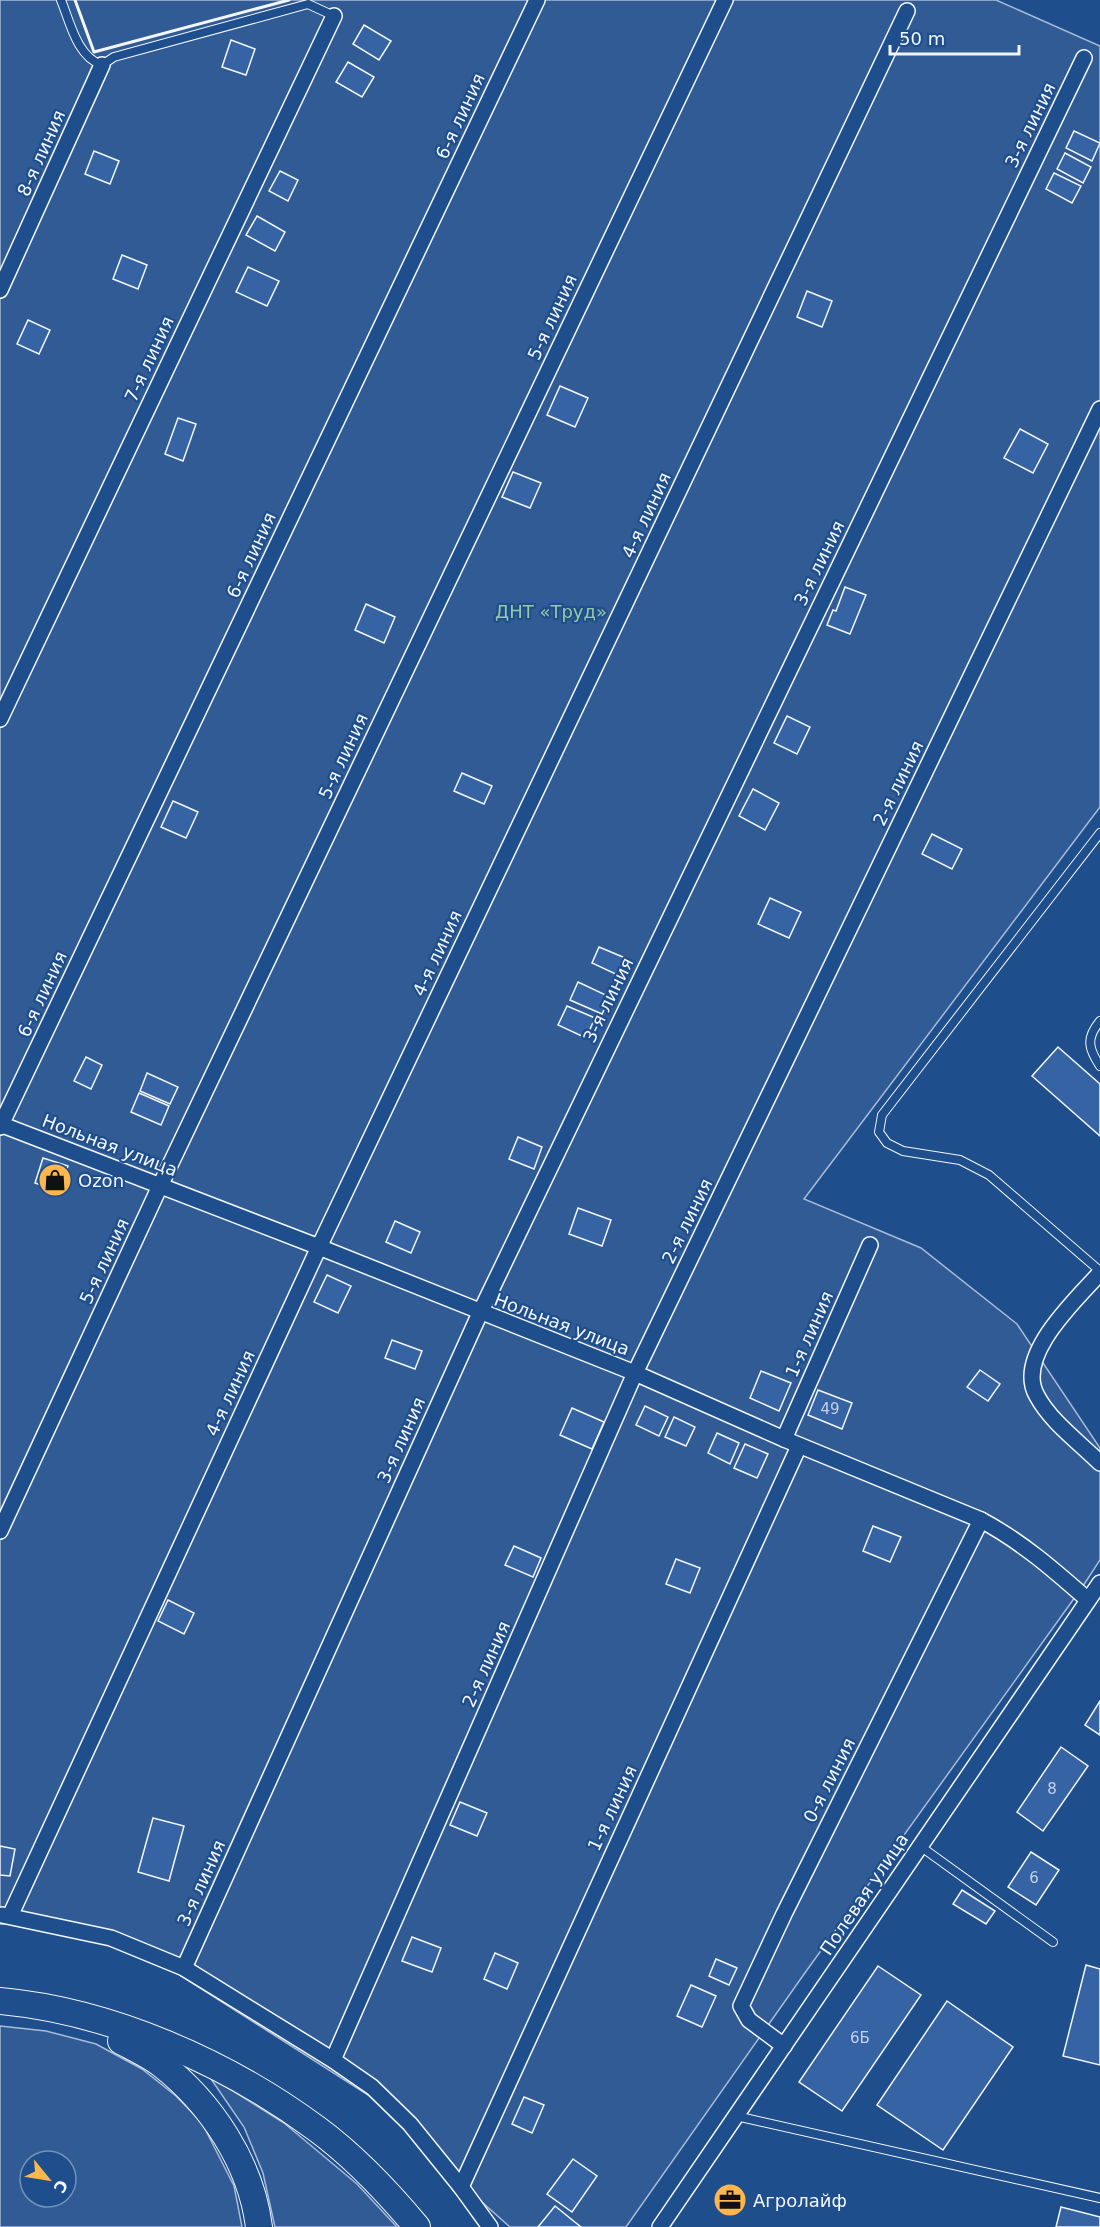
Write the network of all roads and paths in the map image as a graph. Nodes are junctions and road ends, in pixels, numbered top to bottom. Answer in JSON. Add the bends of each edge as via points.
{"nodes":[{"id":1,"x":61,"y":0,"type":"edge"},
{"id":2,"x":537,"y":0,"type":"edge"},
{"id":3,"x":725,"y":0,"type":"edge"},
{"id":4,"x":907,"y":11,"type":"dead end"},
{"id":5,"x":334,"y":16,"type":"joint"},
{"id":6,"x":1084,"y":58,"type":"dead end"},
{"id":7,"x":102,"y":65,"type":"junction"},
{"id":8,"x":0,"y":290,"type":"edge"},
{"id":9,"x":1100,"y":409,"type":"edge"},
{"id":10,"x":0,"y":719,"type":"edge"},
{"id":11,"x":1100,"y":833,"type":"edge"},
{"id":12,"x":1100,"y":1021,"type":"edge"},
{"id":13,"x":1100,"y":1066,"type":"edge"},
{"id":14,"x":0,"y":1125,"type":"edge"},
{"id":15,"x":160,"y":1186,"type":"junction"},
{"id":16,"x":870,"y":1245,"type":"dead end"},
{"id":17,"x":318,"y":1247,"type":"junction"},
{"id":18,"x":1100,"y":1272,"type":"edge"},
{"id":19,"x":480,"y":1313,"type":"junction"},
{"id":20,"x":635,"y":1373,"type":"junction"},
{"id":21,"x":784,"y":1439,"type":"junction"},
{"id":22,"x":799,"y":1446,"type":"junction"},
{"id":23,"x":1100,"y":1463,"type":"edge"},
{"id":24,"x":981,"y":1520,"type":"junction"},
{"id":25,"x":0,"y":1531,"type":"edge"},
{"id":26,"x":1100,"y":1583,"type":"edge"},
{"id":27,"x":1088,"y":1600,"type":"junction"},
{"id":28,"x":920,"y":1846,"type":"junction"},
{"id":29,"x":5,"y":1916,"type":"edge"},
{"id":30,"x":1053,"y":1942,"type":"dead end"},
{"id":31,"x":184,"y":1968,"type":"junction"},
{"id":32,"x":0,"y":2003,"type":"edge"},
{"id":33,"x":784,"y":2046,"type":"junction"},
{"id":34,"x":333,"y":2060,"type":"junction"},
{"id":35,"x":736,"y":2116,"type":"junction"},
{"id":36,"x":461,"y":2187,"type":"junction"},
{"id":37,"x":1100,"y":2198,"type":"edge"},
{"id":38,"x":259,"y":2227,"type":"edge"},
{"id":39,"x":417,"y":2227,"type":"edge"},
{"id":40,"x":490,"y":2227,"type":"edge"},
{"id":41,"x":660,"y":2227,"type":"edge"}],
"edges":[{"from":1,"to":7,"type":"lane","via":[[84,54]]},
{"from":2,"to":14,"type":"street","name":"6-я линия"},
{"from":3,"to":15,"type":"street","name":"5-я линия"},
{"from":4,"to":17,"type":"street","name":"4-я линия"},
{"from":5,"to":7,"type":"lane","via":[[308,4],[114,57]]},
{"from":5,"to":10,"type":"street","name":"7-я линия"},
{"from":6,"to":19,"type":"street","name":"3-я линия"},
{"from":7,"to":8,"type":"street","name":"8-я линия"},
{"from":9,"to":20,"type":"street","name":"2-я линия"},
{"from":11,"to":18,"type":"lane","via":[[882,1115],[879,1132],[887,1143],[903,1151],[960,1160],[988,1175]]},
{"from":12,"to":13,"type":"lane","via":[[1091,1032],[1090,1052]]},
{"from":14,"to":15,"type":"street","name":"Нольная улица"},
{"from":15,"to":17,"type":"street","name":"Нольная улица"},
{"from":15,"to":25,"type":"street","name":"5-я линия"},
{"from":16,"to":21,"type":"street","name":"1-я линия"},
{"from":17,"to":19,"type":"street","name":"Нольная улица"},
{"from":17,"to":29,"type":"street","name":"4-я линия"},
{"from":18,"to":23,"type":"street","via":[[1054,1324],[1031,1374],[1035,1395],[1049,1414]]},
{"from":19,"to":20,"type":"street","name":"Нольная улица"},
{"from":19,"to":31,"type":"street","name":"3-я линия"},
{"from":20,"to":21,"type":"street","name":"Нольная улица"},
{"from":20,"to":34,"type":"street","name":"2-я линия"},
{"from":21,"to":22,"type":"street","name":"Нольная улица"},
{"from":22,"to":24,"type":"street","name":"Нольная улица"},
{"from":22,"to":36,"type":"street","name":"1-я линия"},
{"from":24,"to":27,"type":"street","name":"Нольная улица","via":[[1040,1557]]},
{"from":24,"to":33,"type":"street","name":"0-я линия","via":[[741,2006],[749,2020]]},
{"from":26,"to":27,"type":"street","name":"Полевая улица"},
{"from":27,"to":28,"type":"street","name":"Полевая улица"},
{"from":28,"to":30,"type":"lane"},
{"from":28,"to":33,"type":"street","name":"Полевая улица"},
{"from":29,"to":31,"type":"street","via":[[111,1938]]},
{"from":31,"to":34,"type":"street"},
{"from":32,"to":38,"type":"highway","via":[[117,2038],[159,2062],[195,2093],[221,2127],[245,2173]]},
{"from":32,"to":39,"type":"highway","via":[[66,2012],[117,2026],[227,2073],[318,2129],[390,2194]]},
{"from":33,"to":35,"type":"street","name":"Полевая улица"},
{"from":34,"to":36,"type":"street","via":[[372,2087],[410,2124]]},
{"from":35,"to":37,"type":"lane"},
{"from":35,"to":41,"type":"street","name":"Полевая улица"},
{"from":36,"to":40,"type":"street"}]}
